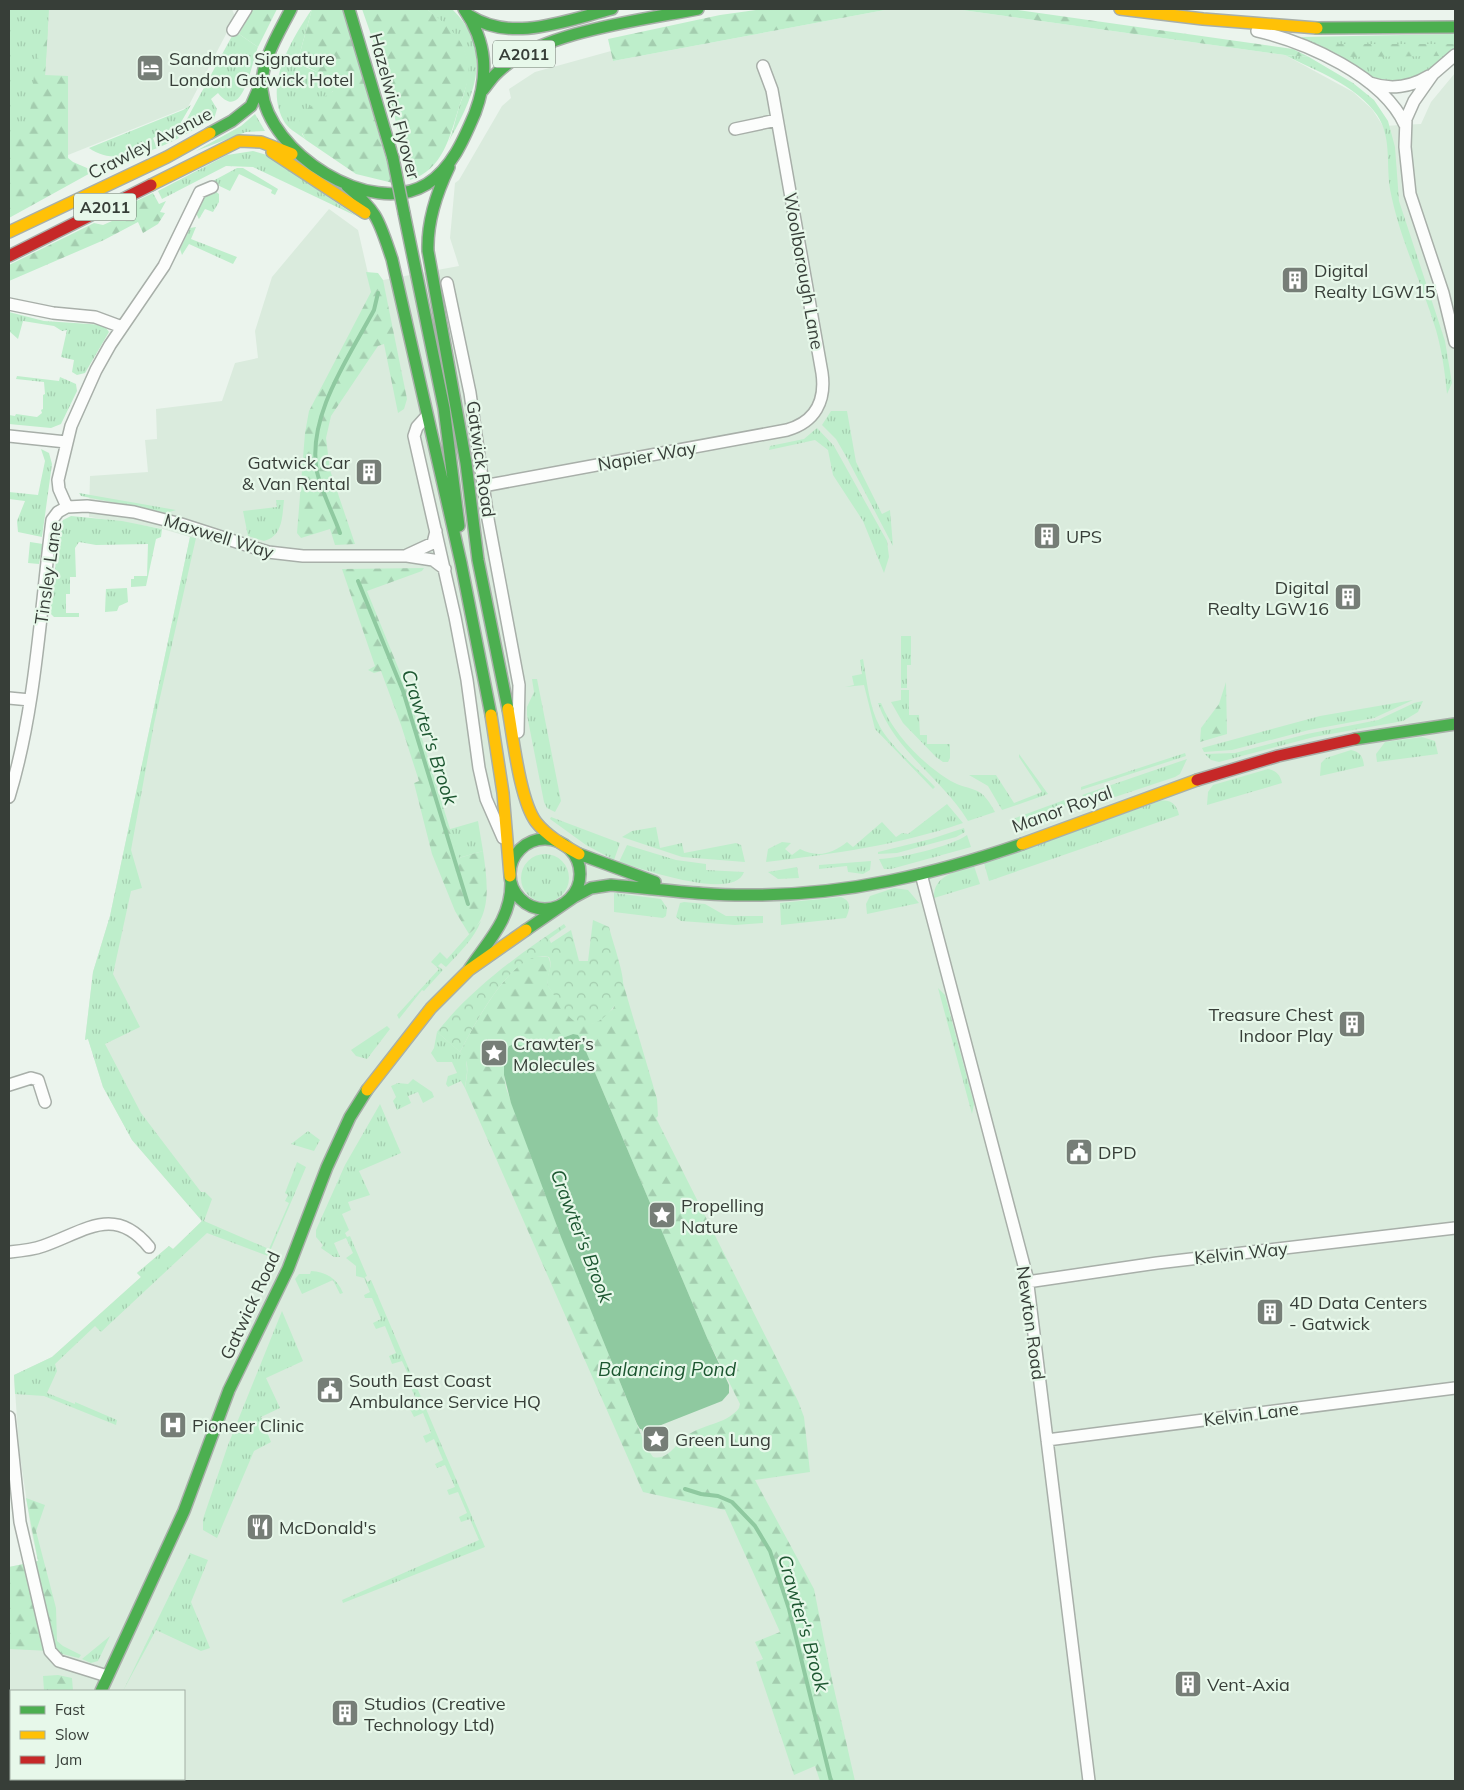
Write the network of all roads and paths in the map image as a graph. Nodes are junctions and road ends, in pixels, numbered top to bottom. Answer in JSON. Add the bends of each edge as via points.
{"nodes":[{"id":1,"x":246,"y":9,"type":"edge"},
{"id":2,"x":291,"y":9,"type":"edge"},
{"id":3,"x":349,"y":9,"type":"edge"},
{"id":4,"x":612,"y":9,"type":"edge"},
{"id":5,"x":698,"y":9,"type":"edge"},
{"id":6,"x":1120,"y":9,"type":"edge"},
{"id":7,"x":466,"y":11,"type":"edge"},
{"id":8,"x":1183,"y":18,"type":"junction"},
{"id":9,"x":1455,"y":26,"type":"edge"},
{"id":10,"x":233,"y":30,"type":"dead end"},
{"id":11,"x":1455,"y":56,"type":"edge"},
{"id":12,"x":763,"y":66,"type":"dead end"},
{"id":13,"x":1433,"y":74,"type":"junction"},
{"id":14,"x":262,"y":80,"type":"junction"},
{"id":15,"x":1370,"y":82,"type":"junction"},
{"id":16,"x":481,"y":96,"type":"junction"},
{"id":17,"x":777,"y":120,"type":"junction"},
{"id":18,"x":1406,"y":125,"type":"junction"},
{"id":19,"x":735,"y":128,"type":"dead end"},
{"id":20,"x":457,"y":151,"type":"junction"},
{"id":21,"x":201,"y":158,"type":"junction"},
{"id":22,"x":316,"y":166,"type":"junction"},
{"id":23,"x":337,"y":179,"type":"junction"},
{"id":24,"x":212,"y":187,"type":"dead end"},
{"id":25,"x":404,"y":213,"type":"joint"},
{"id":26,"x":9,"y":232,"type":"edge"},
{"id":27,"x":9,"y":256,"type":"edge"},
{"id":28,"x":392,"y":260,"type":"junction"},
{"id":29,"x":446,"y":283,"type":"dead end"},
{"id":30,"x":9,"y":304,"type":"edge"},
{"id":31,"x":122,"y":327,"type":"junction"},
{"id":32,"x":1455,"y":342,"type":"edge"},
{"id":33,"x":426,"y":417,"type":"junction"},
{"id":34,"x":809,"y":419,"type":"joint"},
{"id":35,"x":9,"y":436,"type":"edge"},
{"id":36,"x":66,"y":442,"type":"junction"},
{"id":37,"x":483,"y":486,"type":"junction"},
{"id":38,"x":457,"y":497,"type":"junction"},
{"id":39,"x":67,"y":507,"type":"junction"},
{"id":40,"x":436,"y":530,"type":"junction"},
{"id":41,"x":402,"y":556,"type":"junction"},
{"id":42,"x":478,"y":560,"type":"junction"},
{"id":43,"x":461,"y":563,"type":"junction"},
{"id":44,"x":446,"y":569,"type":"junction"},
{"id":45,"x":9,"y":698,"type":"edge"},
{"id":46,"x":30,"y":700,"type":"junction"},
{"id":47,"x":1455,"y":724,"type":"edge"},
{"id":48,"x":522,"y":776,"type":"junction"},
{"id":49,"x":9,"y":797,"type":"edge"},
{"id":50,"x":507,"y":846,"type":"junction"},
{"id":51,"x":565,"y":846,"type":"junction"},
{"id":52,"x":921,"y":874,"type":"junction"},
{"id":53,"x":511,"y":879,"type":"junction"},
{"id":54,"x":675,"y":890,"type":"junction"},
{"id":55,"x":564,"y":903,"type":"junction"},
{"id":56,"x":469,"y":970,"type":"junction"},
{"id":57,"x":9,"y":1085,"type":"edge"},
{"id":58,"x":45,"y":1102,"type":"dead end"},
{"id":59,"x":1455,"y":1228,"type":"edge"},
{"id":60,"x":149,"y":1247,"type":"dead end"},
{"id":61,"x":9,"y":1252,"type":"edge"},
{"id":62,"x":1027,"y":1282,"type":"junction"},
{"id":63,"x":1455,"y":1388,"type":"edge"},
{"id":64,"x":9,"y":1417,"type":"edge"},
{"id":65,"x":1047,"y":1440,"type":"junction"},
{"id":66,"x":103,"y":1685,"type":"edge"},
{"id":67,"x":1089,"y":1781,"type":"edge"}],
"edges":[{"from":1,"to":10,"type":"street"},
{"from":2,"to":14,"type":"street","number":"A2011"},
{"from":3,"to":25,"type":"street","name":"Hazelwick Flyover","bridge":true,"via":[[393,158]]},
{"from":4,"to":7,"type":"street","number":"A2011","via":[[514,30],[484,26]]},
{"from":5,"to":16,"type":"street","number":"A2011","via":[[581,34],[541,46],[497,71]]},
{"from":6,"to":8,"type":"street"},
{"from":7,"to":16,"type":"street","number":"A2011","via":[[480,34],[485,53],[486,72]]},
{"from":8,"to":9,"type":"street","via":[[1329,28]]},
{"from":8,"to":15,"type":"street","via":[[1287,39],[1310,48]]},
{"from":11,"to":13,"type":"street"},
{"from":12,"to":17,"type":"street","name":"Woolborough Lane","via":[[771,86]]},
{"from":13,"to":15,"type":"street","via":[[1402,86]]},
{"from":13,"to":18,"type":"street","via":[[1414,101]]},
{"from":14,"to":22,"type":"street","number":"A2011","via":[[264,104],[273,126],[286,143]]},
{"from":14,"to":26,"type":"street","name":"Crawley Avenue","number":"A2011","via":[[254,102],[234,120],[167,157]]},
{"from":15,"to":18,"type":"street"},
{"from":16,"to":20,"type":"street","number":"A2011"},
{"from":17,"to":19,"type":"street"},
{"from":17,"to":34,"type":"street","name":"Woolborough Lane","via":[[823,379],[821,402]]},
{"from":18,"to":32,"type":"street","via":[[1410,194],[1443,293]]},
{"from":20,"to":23,"type":"street","number":"A2011","via":[[434,178],[403,194],[369,191]]},
{"from":20,"to":42,"type":"street","name":"Gatwick Road","via":[[432,207],[428,244],[466,463]]},
{"from":21,"to":22,"type":"street","name":"Crawley Avenue","number":"A2011","via":[[239,141],[251,140],[275,146]]},
{"from":21,"to":27,"type":"street","name":"Crawley Avenue","number":"A2011"},
{"from":21,"to":28,"type":"street","via":[[240,146],[260,148],[279,156],[365,212],[379,229]]},
{"from":22,"to":23,"type":"street","number":"A2011"},
{"from":23,"to":28,"type":"street","name":"Gatwick Road","via":[[374,211]]},
{"from":24,"to":31,"type":"street","name":"Tinsley Lane","via":[[200,192],[164,266]]},
{"from":25,"to":38,"type":"street","name":"Gatwick Road"},
{"from":28,"to":33,"type":"street","name":"Gatwick Road"},
{"from":29,"to":37,"type":"street","name":"Gatwick Road","via":[[470,393]]},
{"from":30,"to":31,"type":"street","via":[[95,317]]},
{"from":31,"to":36,"type":"street","name":"Tinsley Lane","via":[[96,370]]},
{"from":33,"to":40,"type":"street","name":"Gatwick Road","via":[[414,436]]},
{"from":33,"to":43,"type":"street","name":"Gatwick Road"},
{"from":34,"to":37,"type":"street","name":"Napier Way","via":[[797,427],[775,433]]},
{"from":35,"to":36,"type":"street"},
{"from":36,"to":39,"type":"street","name":"Tinsley Lane","via":[[58,480]]},
{"from":37,"to":48,"type":"street","name":"Gatwick Road","via":[[519,685],[517,727]]},
{"from":38,"to":42,"type":"street"},
{"from":38,"to":43,"type":"street"},
{"from":39,"to":41,"type":"street","name":"Maxwell Way","via":[[134,512],[272,553]]},
{"from":39,"to":46,"type":"street","name":"Tinsley Lane","via":[[52,520]]},
{"from":40,"to":41,"type":"street","name":"Maxwell Way","via":[[433,543]]},
{"from":40,"to":44,"type":"street","name":"Gatwick Road"},
{"from":41,"to":44,"type":"street","name":"Maxwell Way","via":[[430,559]]},
{"from":42,"to":48,"type":"street","name":"Gatwick Road"},
{"from":43,"to":50,"type":"street","name":"Gatwick Road","via":[[489,698],[503,792]]},
{"from":44,"to":50,"type":"street","name":"Gatwick Road","via":[[467,680],[479,768],[488,804]]},
{"from":45,"to":46,"type":"street"},
{"from":46,"to":49,"type":"street","name":"Tinsley Lane"},
{"from":47,"to":52,"type":"street","name":"Manor Royal","via":[[1382,734],[1281,756],[1176,786],[1039,837]]},
{"from":48,"to":51,"type":"street","name":"Gatwick Road","via":[[530,814],[542,829]]},
{"from":50,"to":53,"type":"street","name":"Gatwick Road"},
{"from":51,"to":53,"type":"street","via":[[550,840],[528,844],[516,855]]},
{"from":51,"to":54,"type":"street","name":"Manor Royal"},
{"from":51,"to":55,"type":"street","via":[[576,859],[580,876],[576,891]]},
{"from":52,"to":54,"type":"street","name":"Manor Royal","via":[[842,889],[782,894],[732,895]]},
{"from":52,"to":62,"type":"street","name":"Newton Road"},
{"from":53,"to":55,"type":"street","via":[[518,897],[532,907],[552,909]]},
{"from":53,"to":56,"type":"street","name":"Gatwick Road","via":[[512,898],[506,918]]},
{"from":54,"to":55,"type":"street","name":"Manor Royal","via":[[605,885],[588,889]]},
{"from":55,"to":56,"type":"street","name":"Gatwick Road","via":[[508,946]]},
{"from":56,"to":66,"type":"street","name":"Gatwick Road","via":[[407,1036],[350,1117],[327,1166],[288,1269],[229,1390],[187,1506]]},
{"from":57,"to":58,"type":"street","via":[[31,1078],[38,1080]]},
{"from":59,"to":62,"type":"street","name":"Kelvin Way","via":[[1157,1263]]},
{"from":60,"to":61,"type":"street","via":[[137,1233],[125,1226],[99,1224],[43,1246]]},
{"from":62,"to":65,"type":"street","name":"Newton Road"},
{"from":63,"to":65,"type":"street","name":"Kelvin Lane"},
{"from":64,"to":66,"type":"street","via":[[20,1522],[50,1651],[59,1661]]},
{"from":65,"to":67,"type":"street","name":"Newton Road"}]}
